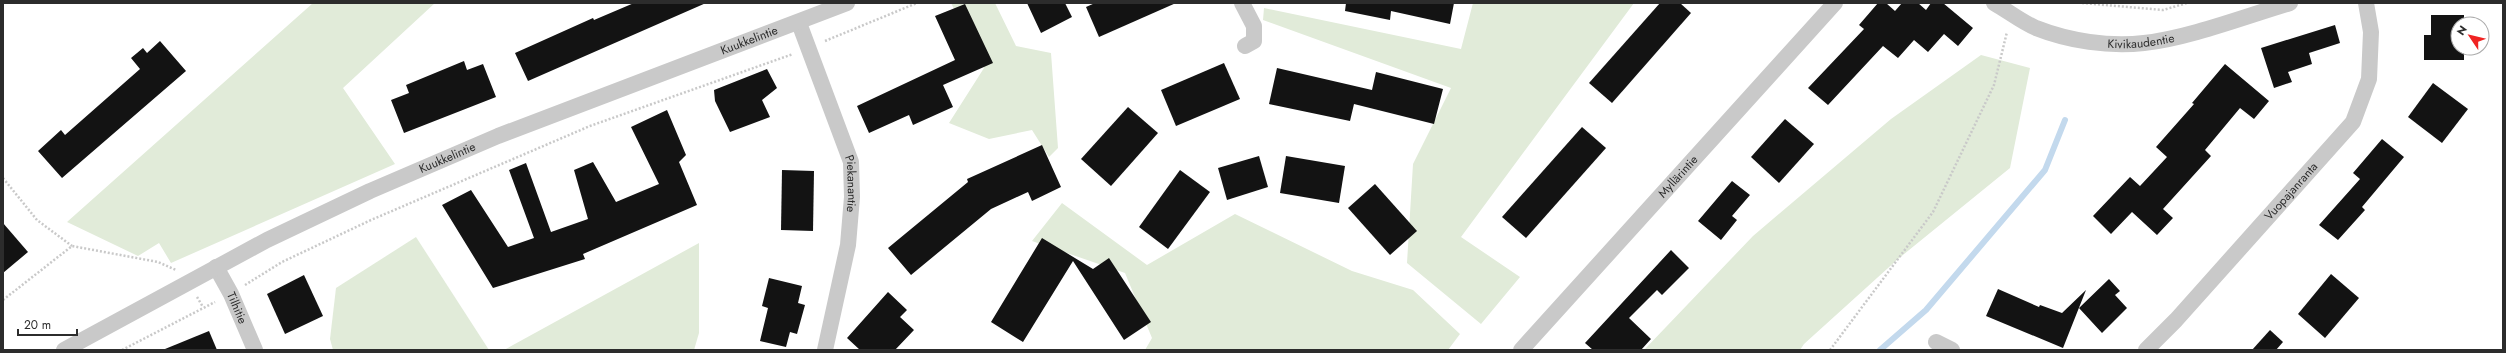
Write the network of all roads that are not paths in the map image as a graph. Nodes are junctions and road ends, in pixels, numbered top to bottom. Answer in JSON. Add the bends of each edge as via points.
{"nodes":[{"id":1,"x":847,"y":3,"type":"edge"},
{"id":2,"x":1242,"y":3,"type":"edge"},
{"id":3,"x":1835,"y":3,"type":"edge"},
{"id":4,"x":1994,"y":3,"type":"edge"},
{"id":5,"x":2290,"y":3,"type":"edge"},
{"id":6,"x":2366,"y":3,"type":"edge"},
{"id":7,"x":799,"y":23,"type":"junction"},
{"id":8,"x":1245,"y":46,"type":"dead end"},
{"id":9,"x":216,"y":267,"type":"junction"},
{"id":10,"x":1936,"y":342,"type":"dead end"},
{"id":11,"x":64,"y":350,"type":"edge"},
{"id":12,"x":255,"y":350,"type":"edge"},
{"id":13,"x":825,"y":350,"type":"edge"},
{"id":14,"x":1521,"y":350,"type":"edge"},
{"id":15,"x":1952,"y":350,"type":"edge"},
{"id":16,"x":2146,"y":350,"type":"edge"}],
"edges":[{"from":1,"to":7,"type":"street","name":"Kuukkelintie"},
{"from":2,"to":8,"type":"street","via":[[1254,26],[1254,41]]},
{"from":3,"to":14,"type":"street","name":"Myllärintie"},
{"from":4,"to":5,"type":"street","name":"Kivikaudentie","via":[[2035,27],[2066,38],[2091,42],[2144,43],[2172,38]]},
{"from":6,"to":16,"type":"street","name":"Vuopajanranta","via":[[2371,32],[2369,79],[2353,122],[2332,149]]},
{"from":7,"to":9,"type":"street","name":"Kuukkelintie","via":[[498,136],[370,191]]},
{"from":7,"to":13,"type":"street","name":"Piekanantie","via":[[852,162],[848,245]]},
{"from":9,"to":11,"type":"street","name":"Kuukkelintie"},
{"from":9,"to":12,"type":"street","name":"Tilhitie","via":[[231,294]]},
{"from":10,"to":15,"type":"street"}]}
